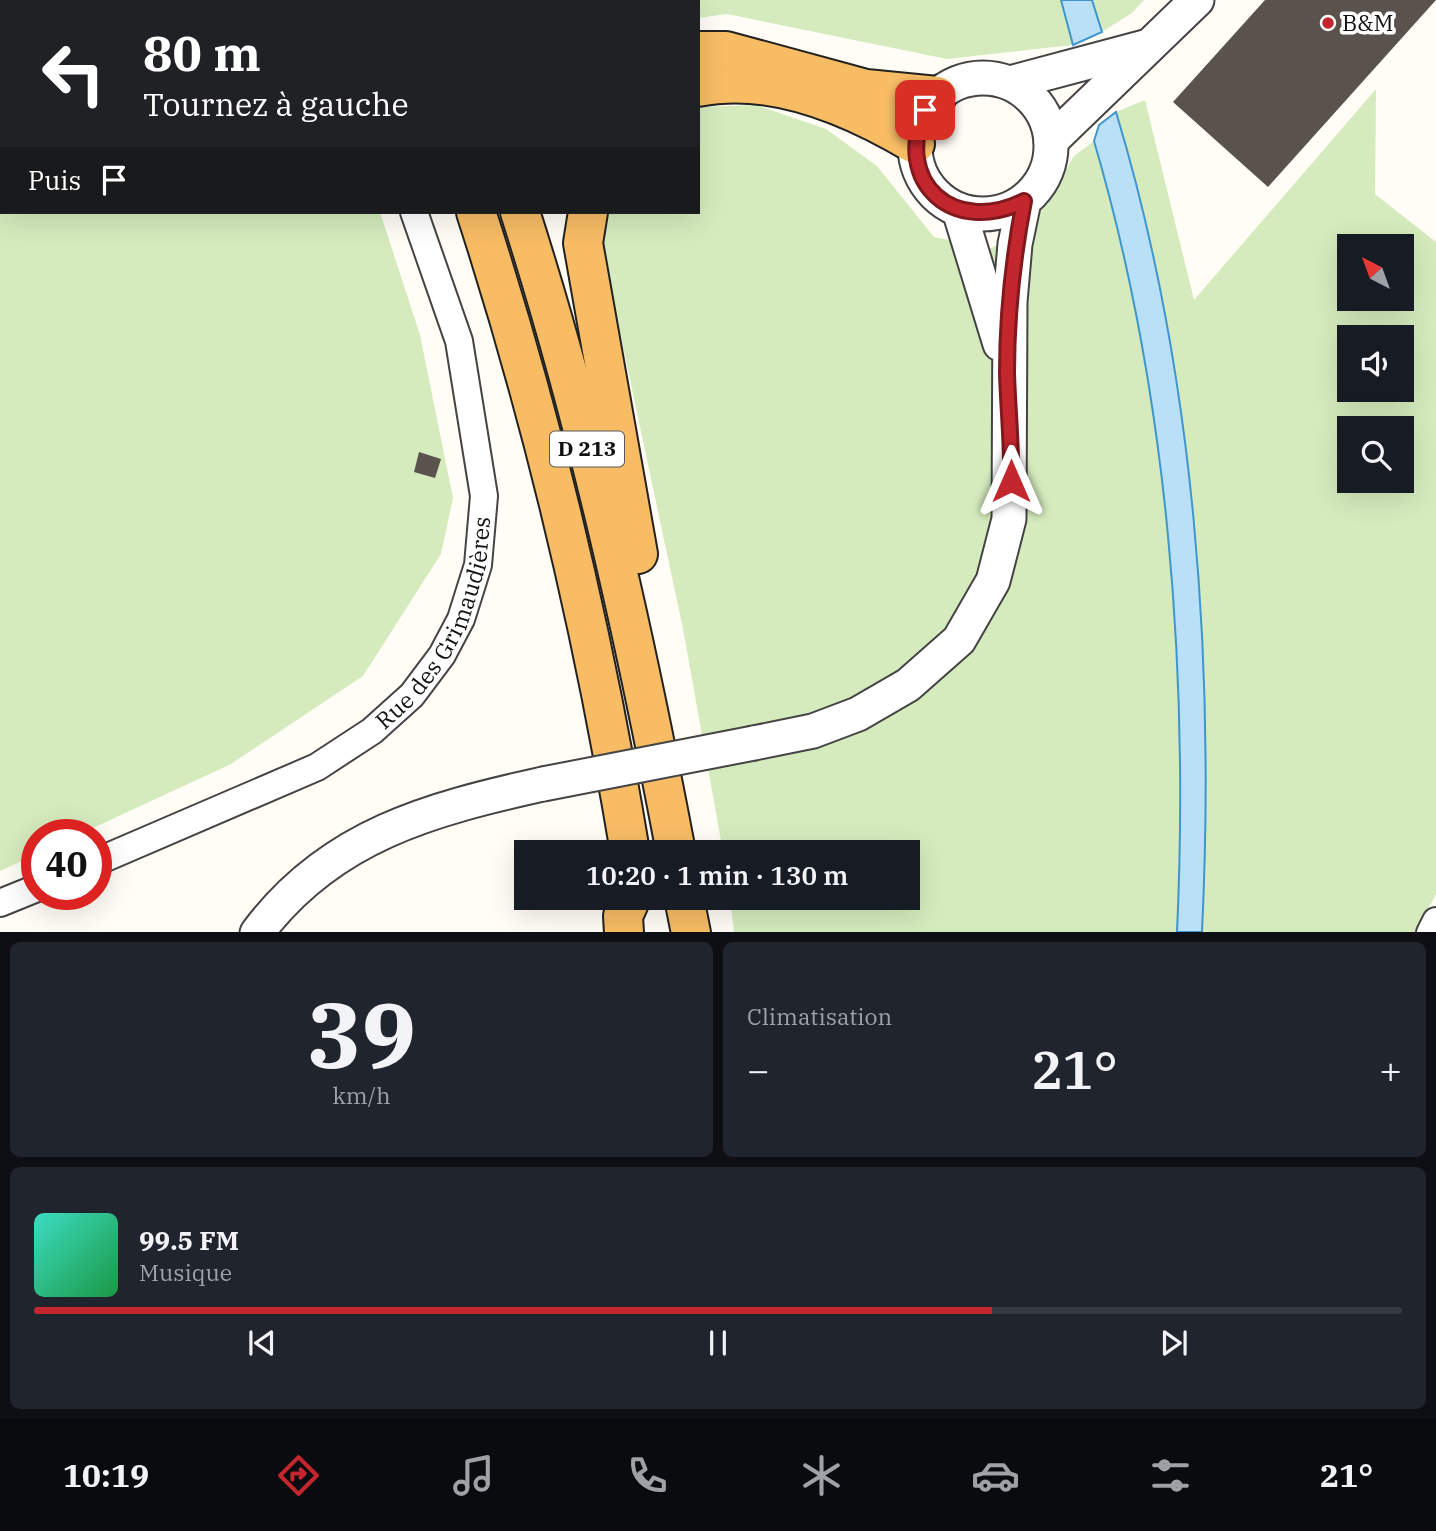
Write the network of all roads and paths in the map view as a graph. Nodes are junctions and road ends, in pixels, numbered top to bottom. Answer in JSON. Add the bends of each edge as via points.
{"nodes":[{"id":1,"x":1196,"y":0,"type":"edge"},
{"id":2,"x":1148,"y":46,"type":"junction"},
{"id":3,"x":700,"y":51,"type":"edge"},
{"id":4,"x":1010,"y":83,"type":"junction"},
{"id":5,"x":700,"y":87,"type":"edge"},
{"id":6,"x":937,"y":96,"type":"junction"},
{"id":7,"x":1052,"y":141,"type":"junction"},
{"id":8,"x":915,"y":144,"type":"junction"},
{"id":9,"x":1024,"y":201,"type":"junction"},
{"id":10,"x":959,"y":210,"type":"junction"},
{"id":11,"x":415,"y":214,"type":"edge"},
{"id":12,"x":477,"y":214,"type":"edge"},
{"id":13,"x":521,"y":214,"type":"edge"},
{"id":14,"x":588,"y":214,"type":"edge"},
{"id":15,"x":1007,"y":373,"type":"junction"},
{"id":16,"x":645,"y":690,"type":"junction"},
{"id":17,"x":628,"y":840,"type":"edge"},
{"id":18,"x":674,"y":840,"type":"edge"},
{"id":19,"x":112,"y":855,"type":"edge"},
{"id":20,"x":21,"y":894,"type":"edge"},
{"id":21,"x":0,"y":903,"type":"edge"},
{"id":22,"x":626,"y":910,"type":"edge"},
{"id":23,"x":639,"y":910,"type":"edge"},
{"id":24,"x":686,"y":910,"type":"edge"},
{"id":25,"x":258,"y":932,"type":"edge"},
{"id":26,"x":624,"y":932,"type":"edge"},
{"id":27,"x":643,"y":932,"type":"edge"},
{"id":28,"x":691,"y":932,"type":"edge"}],
"edges":[{"from":1,"to":2,"type":"street"},
{"from":2,"to":4,"type":"street"},
{"from":2,"to":7,"type":"street"},
{"from":3,"to":6,"type":"highway","via":[[726,51],[866,89]]},
{"from":4,"to":6,"type":"street","via":[[972,78]]},
{"from":4,"to":7,"type":"street","via":[[1039,106]]},
{"from":5,"to":8,"type":"highway","via":[[759,83],[872,118]]},
{"from":6,"to":8,"type":"street","via":[[925,110]]},
{"from":7,"to":9,"type":"street","via":[[1040,184]]},
{"from":8,"to":10,"type":"street","via":[[926,184]]},
{"from":9,"to":10,"type":"street","via":[[1004,211],[981,214]]},
{"from":9,"to":15,"type":"street","via":[[1015,244]]},
{"from":10,"to":15,"type":"street"},
{"from":11,"to":19,"type":"street","name":"Rue des Grimaudières","via":[[459,341],[484,496],[478,565],[461,619],[442,655],[412,695],[372,731],[317,767]]},
{"from":12,"to":17,"type":"highway","number":"D 213","via":[[559,496]]},
{"from":13,"to":16,"type":"highway","number":"D 213","via":[[567,371]]},
{"from":14,"to":16,"type":"highway","via":[[583,243],[653,632]]},
{"from":15,"to":25,"type":"street","bridge":true,"via":[[1009,519],[993,581],[959,640],[908,685],[813,731],[543,784],[407,819],[312,875]]},
{"from":16,"to":18,"type":"highway","number":"D 213"},
{"from":20,"to":21,"type":"street"},
{"from":22,"to":26,"type":"highway"},
{"from":23,"to":27,"type":"highway"},
{"from":24,"to":28,"type":"highway"}]}
